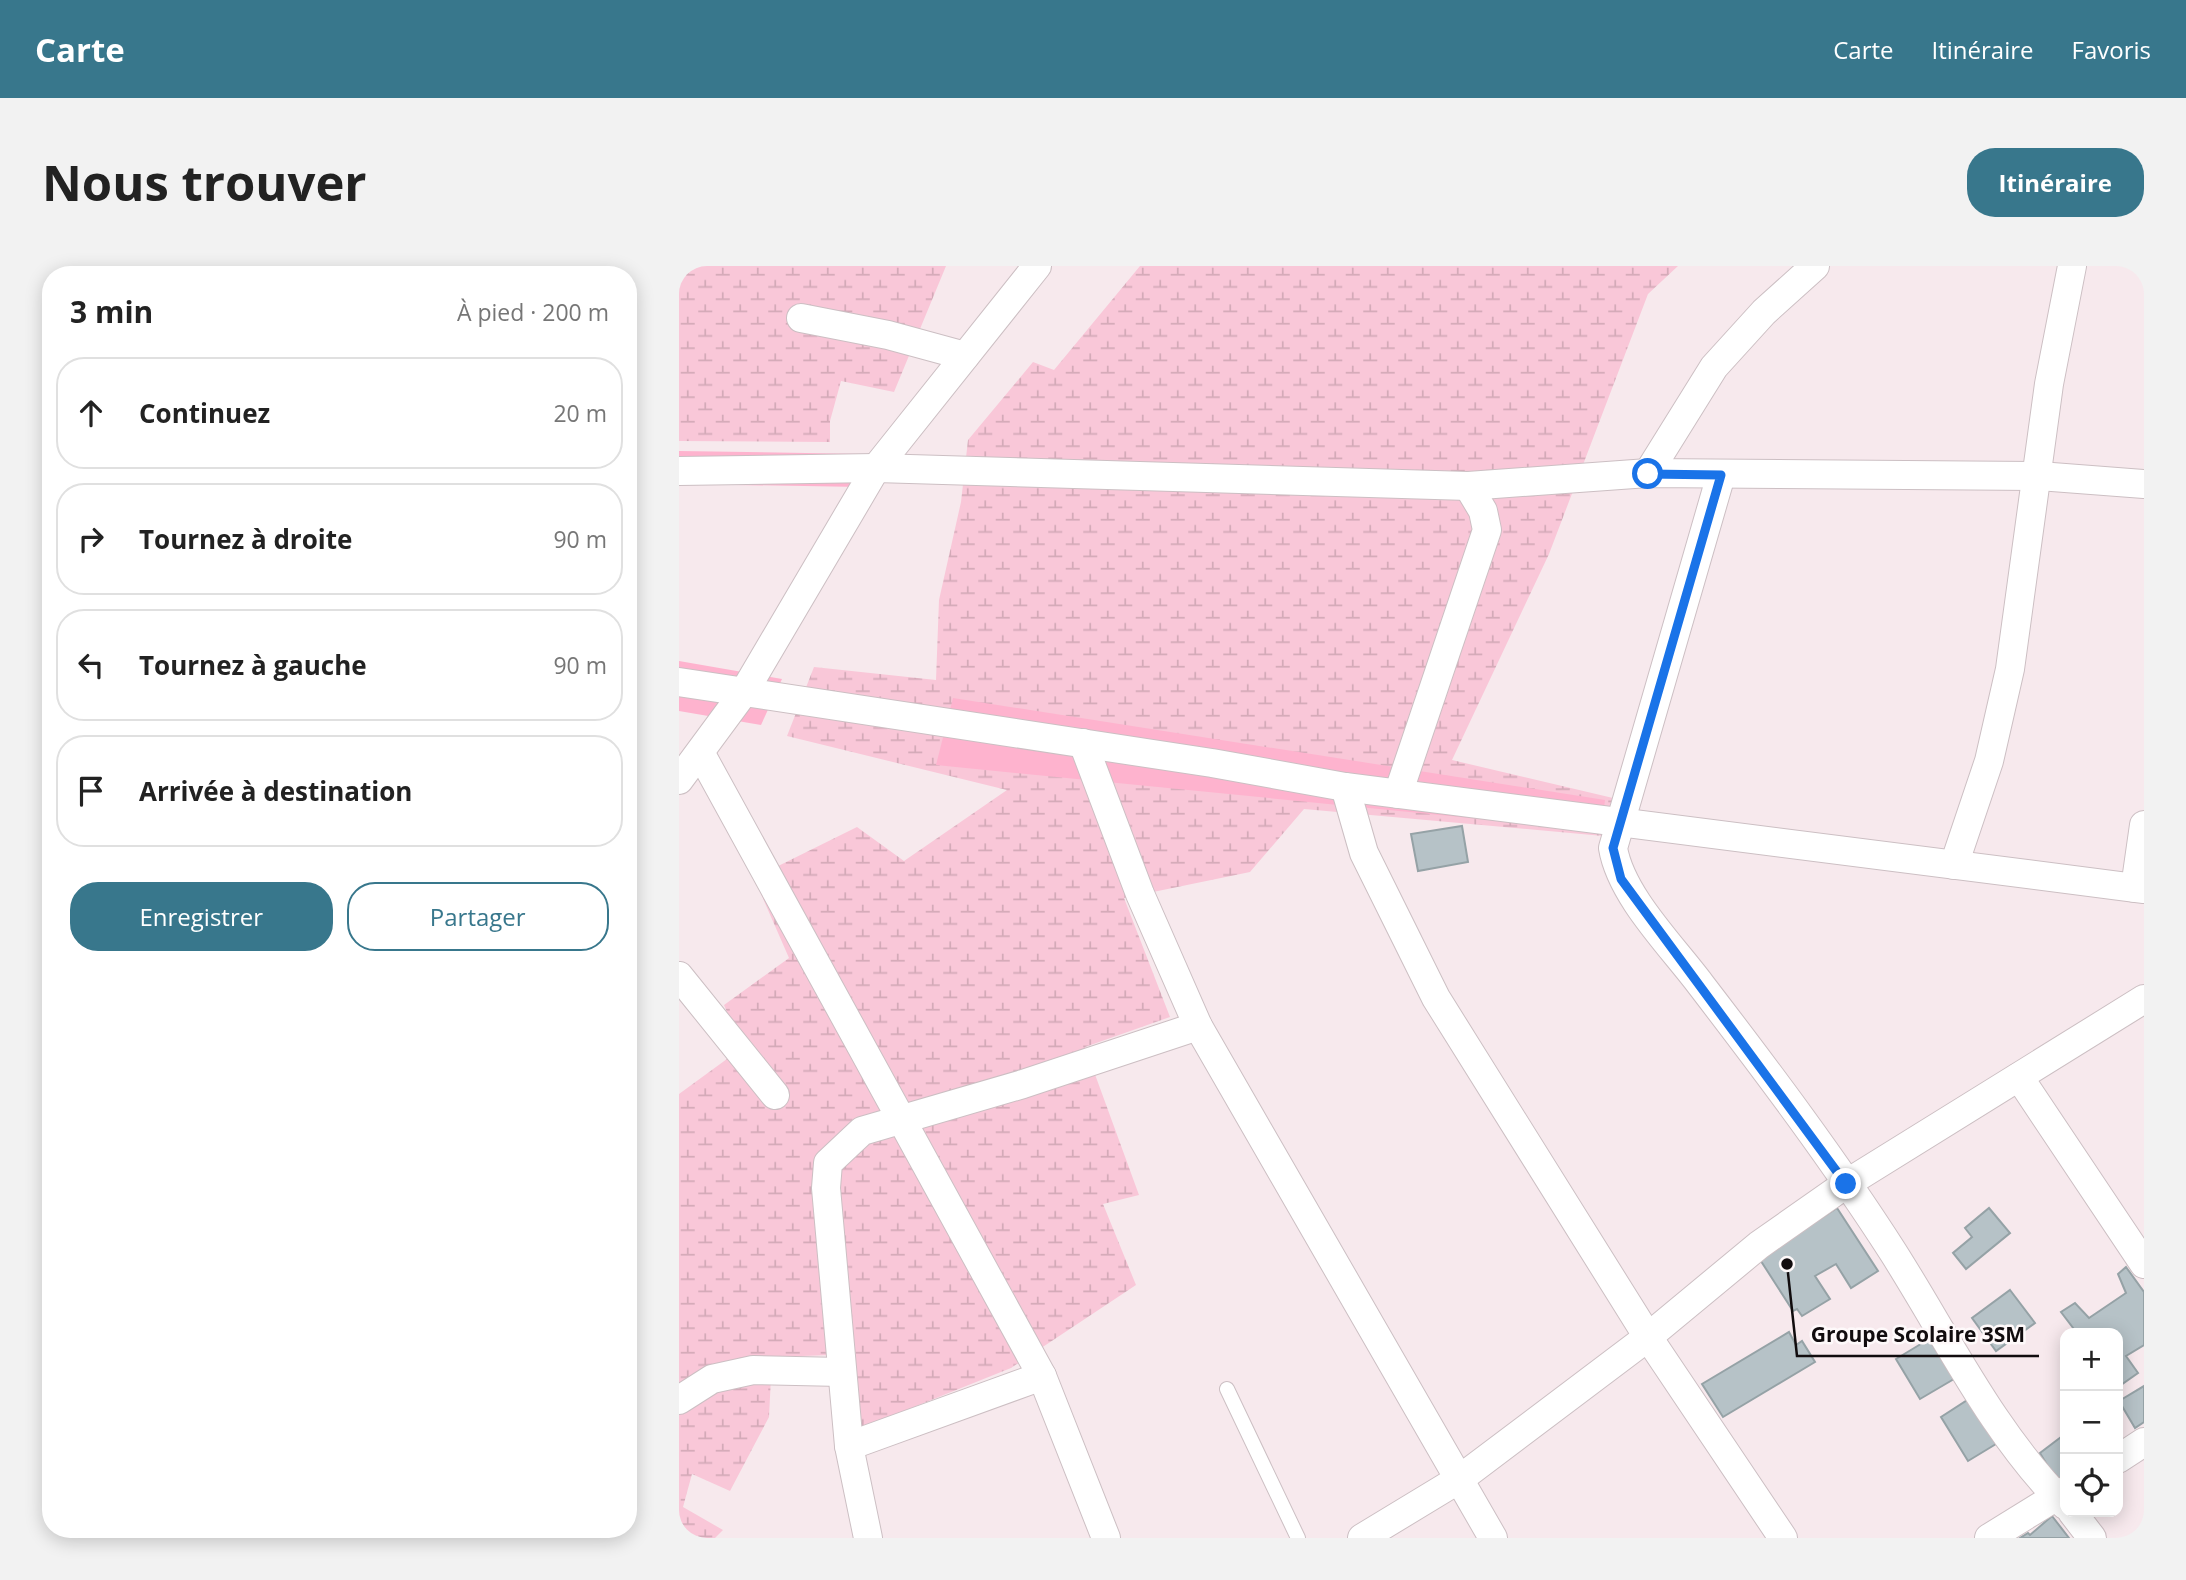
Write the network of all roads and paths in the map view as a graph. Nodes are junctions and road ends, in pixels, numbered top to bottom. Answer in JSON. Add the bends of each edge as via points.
{"nodes":[{"id":1,"x":1815,"y":266,"type":"edge"},
{"id":2,"x":2072,"y":266,"type":"edge"},
{"id":3,"x":1025,"y":269,"type":"edge"},
{"id":4,"x":801,"y":318,"type":"dead end"},
{"id":5,"x":965,"y":356,"type":"junction"},
{"id":6,"x":876,"y":468,"type":"junction"},
{"id":7,"x":679,"y":471,"type":"edge"},
{"id":8,"x":1648,"y":474,"type":"junction"},
{"id":9,"x":1721,"y":475,"type":"junction"},
{"id":10,"x":2039,"y":476,"type":"junction"},
{"id":11,"x":2144,"y":484,"type":"edge"},
{"id":12,"x":1468,"y":486,"type":"junction"},
{"id":13,"x":679,"y":682,"type":"edge"},
{"id":14,"x":744,"y":692,"type":"junction"},
{"id":15,"x":1083,"y":743,"type":"junction"},
{"id":16,"x":701,"y":754,"type":"junction"},
{"id":17,"x":679,"y":780,"type":"edge"},
{"id":18,"x":1345,"y":787,"type":"junction"},
{"id":19,"x":1398,"y":794,"type":"junction"},
{"id":20,"x":1620,"y":823,"type":"junction"},
{"id":21,"x":2144,"y":825,"type":"edge"},
{"id":22,"x":1954,"y":865,"type":"junction"},
{"id":23,"x":2140,"y":888,"type":"edge"},
{"id":24,"x":679,"y":976,"type":"edge"},
{"id":25,"x":2144,"y":999,"type":"edge"},
{"id":26,"x":1198,"y":1026,"type":"junction"},
{"id":27,"x":2019,"y":1077,"type":"junction"},
{"id":28,"x":775,"y":1095,"type":"dead end"},
{"id":29,"x":902,"y":1119,"type":"junction"},
{"id":30,"x":1846,"y":1184,"type":"junction"},
{"id":31,"x":2144,"y":1264,"type":"edge"},
{"id":32,"x":1648,"y":1337,"type":"junction"},
{"id":33,"x":841,"y":1372,"type":"junction"},
{"id":34,"x":1042,"y":1376,"type":"junction"},
{"id":35,"x":1227,"y":1389,"type":"dead end"},
{"id":36,"x":679,"y":1400,"type":"edge"},
{"id":37,"x":2144,"y":1442,"type":"edge"},
{"id":38,"x":849,"y":1446,"type":"junction"},
{"id":39,"x":2123,"y":1456,"type":"edge"},
{"id":40,"x":1461,"y":1478,"type":"junction"},
{"id":41,"x":2060,"y":1495,"type":"edge"},
{"id":42,"x":2060,"y":1503,"type":"edge"},
{"id":43,"x":2077,"y":1517,"type":"edge"},
{"id":44,"x":868,"y":1538,"type":"edge"},
{"id":45,"x":1106,"y":1538,"type":"edge"},
{"id":46,"x":1299,"y":1538,"type":"edge"},
{"id":47,"x":1362,"y":1538,"type":"edge"},
{"id":48,"x":1493,"y":1538,"type":"edge"},
{"id":49,"x":1783,"y":1538,"type":"edge"},
{"id":50,"x":1989,"y":1538,"type":"edge"},
{"id":51,"x":2092,"y":1538,"type":"edge"}],
"edges":[{"from":1,"to":8,"type":"street","via":[[1764,312],[1714,367]]},
{"from":2,"to":10,"type":"street","via":[[2057,334]]},
{"from":3,"to":5,"type":"street"},
{"from":4,"to":5,"type":"street"},
{"from":5,"to":6,"type":"street"},
{"from":6,"to":7,"type":"street"},
{"from":6,"to":12,"type":"street"},
{"from":6,"to":14,"type":"street"},
{"from":8,"to":9,"type":"street"},
{"from":8,"to":12,"type":"street"},
{"from":9,"to":10,"type":"street"},
{"from":9,"to":20,"type":"street"},
{"from":10,"to":11,"type":"street"},
{"from":10,"to":22,"type":"street","via":[[2010,669],[1989,761]]},
{"from":12,"to":19,"type":"street","via":[[1483,511],[1487,530]]},
{"from":13,"to":14,"type":"street"},
{"from":14,"to":15,"type":"street"},
{"from":14,"to":16,"type":"street"},
{"from":15,"to":18,"type":"street"},
{"from":15,"to":26,"type":"street","via":[[1140,894]]},
{"from":16,"to":17,"type":"street"},
{"from":16,"to":29,"type":"street"},
{"from":18,"to":19,"type":"street"},
{"from":18,"to":32,"type":"street","via":[[1373,873],[1436,998]]},
{"from":19,"to":20,"type":"street"},
{"from":20,"to":22,"type":"street"},
{"from":20,"to":30,"type":"street","via":[[1613,848],[1621,879]]},
{"from":21,"to":23,"type":"street"},
{"from":22,"to":23,"type":"street"},
{"from":24,"to":28,"type":"street"},
{"from":25,"to":27,"type":"street"},
{"from":26,"to":29,"type":"street"},
{"from":26,"to":40,"type":"street"},
{"from":27,"to":30,"type":"street"},
{"from":27,"to":31,"type":"street"},
{"from":29,"to":33,"type":"street","via":[[862,1131],[828,1163],[826,1188]]},
{"from":29,"to":34,"type":"street"},
{"from":30,"to":32,"type":"street","via":[[1759,1245]]},
{"from":30,"to":41,"type":"street","via":[[1944,1331],[1974,1386]]},
{"from":32,"to":40,"type":"street"},
{"from":32,"to":49,"type":"street"},
{"from":33,"to":36,"type":"street","via":[[754,1370],[712,1379]]},
{"from":33,"to":38,"type":"street"},
{"from":34,"to":38,"type":"street"},
{"from":34,"to":45,"type":"street"},
{"from":35,"to":46,"type":"lane"},
{"from":37,"to":39,"type":"street"},
{"from":38,"to":44,"type":"street"},
{"from":40,"to":47,"type":"street"},
{"from":40,"to":48,"type":"street"},
{"from":42,"to":50,"type":"street"},
{"from":43,"to":51,"type":"street"}]}
